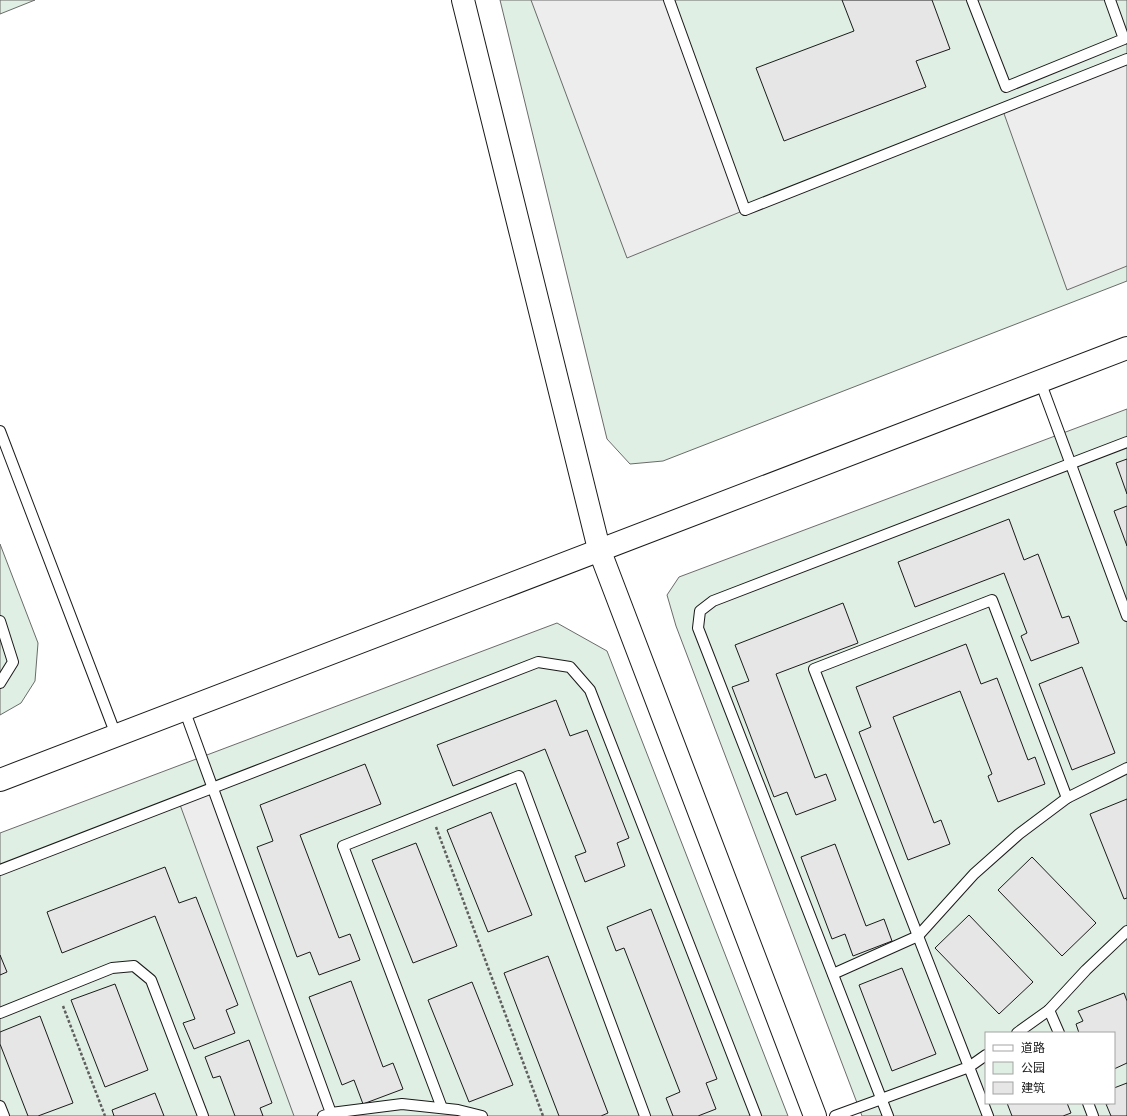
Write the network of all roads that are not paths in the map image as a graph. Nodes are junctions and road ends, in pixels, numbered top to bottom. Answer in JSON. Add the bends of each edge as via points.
{"nodes":[{"id":1,"x":463,"y":0,"type":"edge"},
{"id":2,"x":668,"y":0,"type":"edge"},
{"id":3,"x":972,"y":0,"type":"edge"},
{"id":4,"x":1110,"y":0,"type":"edge"},
{"id":5,"x":1127,"y":59,"type":"edge"},
{"id":6,"x":1127,"y":348,"type":"edge"},
{"id":7,"x":1040,"y":381,"type":"junction"},
{"id":8,"x":0,"y":431,"type":"edge"},
{"id":9,"x":1127,"y":442,"type":"edge"},
{"id":10,"x":1071,"y":464,"type":"junction"},
{"id":11,"x":599,"y":549,"type":"junction"},
{"id":12,"x":1127,"y":616,"type":"edge"},
{"id":13,"x":0,"y":621,"type":"edge"},
{"id":14,"x":0,"y":684,"type":"edge"},
{"id":15,"x":184,"y":708,"type":"junction"},
{"id":16,"x":116,"y":735,"type":"junction"},
{"id":17,"x":1127,"y":768,"type":"edge"},
{"id":18,"x":0,"y":780,"type":"edge"},
{"id":19,"x":213,"y":789,"type":"junction"},
{"id":20,"x":1067,"y":798,"type":"junction"},
{"id":21,"x":0,"y":870,"type":"edge"},
{"id":22,"x":1127,"y":931,"type":"edge"},
{"id":23,"x":918,"y":936,"type":"junction"},
{"id":24,"x":833,"y":974,"type":"junction"},
{"id":25,"x":1049,"y":1010,"type":"junction"},
{"id":26,"x":0,"y":1013,"type":"edge"},
{"id":27,"x":1018,"y":1032,"type":"edge"},
{"id":28,"x":1059,"y":1032,"type":"edge"},
{"id":29,"x":985,"y":1056,"type":"edge"},
{"id":30,"x":969,"y":1067,"type":"junction"},
{"id":31,"x":882,"y":1101,"type":"junction"},
{"id":32,"x":1088,"y":1104,"type":"edge"},
{"id":33,"x":0,"y":1106,"type":"edge"},
{"id":34,"x":442,"y":1108,"type":"junction"},
{"id":35,"x":455,"y":1113,"type":"edge"},
{"id":36,"x":327,"y":1114,"type":"edge"},
{"id":37,"x":4,"y":1116,"type":"edge"},
{"id":38,"x":203,"y":1116,"type":"edge"},
{"id":39,"x":482,"y":1116,"type":"edge"},
{"id":40,"x":645,"y":1116,"type":"edge"},
{"id":41,"x":756,"y":1116,"type":"edge"},
{"id":42,"x":815,"y":1116,"type":"edge"},
{"id":43,"x":835,"y":1116,"type":"edge"},
{"id":44,"x":888,"y":1116,"type":"edge"},
{"id":45,"x":988,"y":1116,"type":"edge"},
{"id":46,"x":1093,"y":1116,"type":"edge"}],
"edges":[{"from":1,"to":11,"type":"street"},
{"from":2,"to":5,"type":"lane","via":[[745,210]]},
{"from":3,"to":4,"type":"lane","via":[[1006,86],[1124,39]]},
{"from":6,"to":7,"type":"street"},
{"from":7,"to":10,"type":"lane"},
{"from":7,"to":11,"type":"street"},
{"from":8,"to":16,"type":"lane"},
{"from":9,"to":10,"type":"lane"},
{"from":10,"to":12,"type":"lane"},
{"from":10,"to":24,"type":"lane","via":[[712,601],[700,611],[698,628]]},
{"from":11,"to":15,"type":"street"},
{"from":11,"to":42,"type":"street"},
{"from":13,"to":14,"type":"lane","via":[[13,662]]},
{"from":15,"to":16,"type":"street"},
{"from":15,"to":19,"type":"lane"},
{"from":16,"to":18,"type":"street"},
{"from":17,"to":20,"type":"lane"},
{"from":19,"to":21,"type":"lane"},
{"from":19,"to":36,"type":"lane"},
{"from":19,"to":41,"type":"lane","via":[[538,662],[570,667],[590,690]]},
{"from":20,"to":23,"type":"lane","via":[[1019,834],[974,874]]},
{"from":20,"to":23,"type":"lane","via":[[992,600],[814,669]]},
{"from":22,"to":25,"type":"lane"},
{"from":23,"to":24,"type":"lane"},
{"from":23,"to":30,"type":"lane"},
{"from":24,"to":31,"type":"lane"},
{"from":25,"to":27,"type":"lane"},
{"from":25,"to":28,"type":"lane"},
{"from":26,"to":38,"type":"lane","via":[[112,968],[134,966],[151,980]]},
{"from":29,"to":30,"type":"lane"},
{"from":30,"to":31,"type":"lane"},
{"from":30,"to":45,"type":"lane"},
{"from":31,"to":43,"type":"lane"},
{"from":31,"to":44,"type":"lane"},
{"from":32,"to":46,"type":"lane"},
{"from":33,"to":37,"type":"lane"},
{"from":34,"to":35,"type":"lane"},
{"from":34,"to":36,"type":"lane","via":[[402,1104]]},
{"from":34,"to":40,"type":"lane","via":[[344,846],[519,776]]},
{"from":35,"to":39,"type":"lane"}]}
